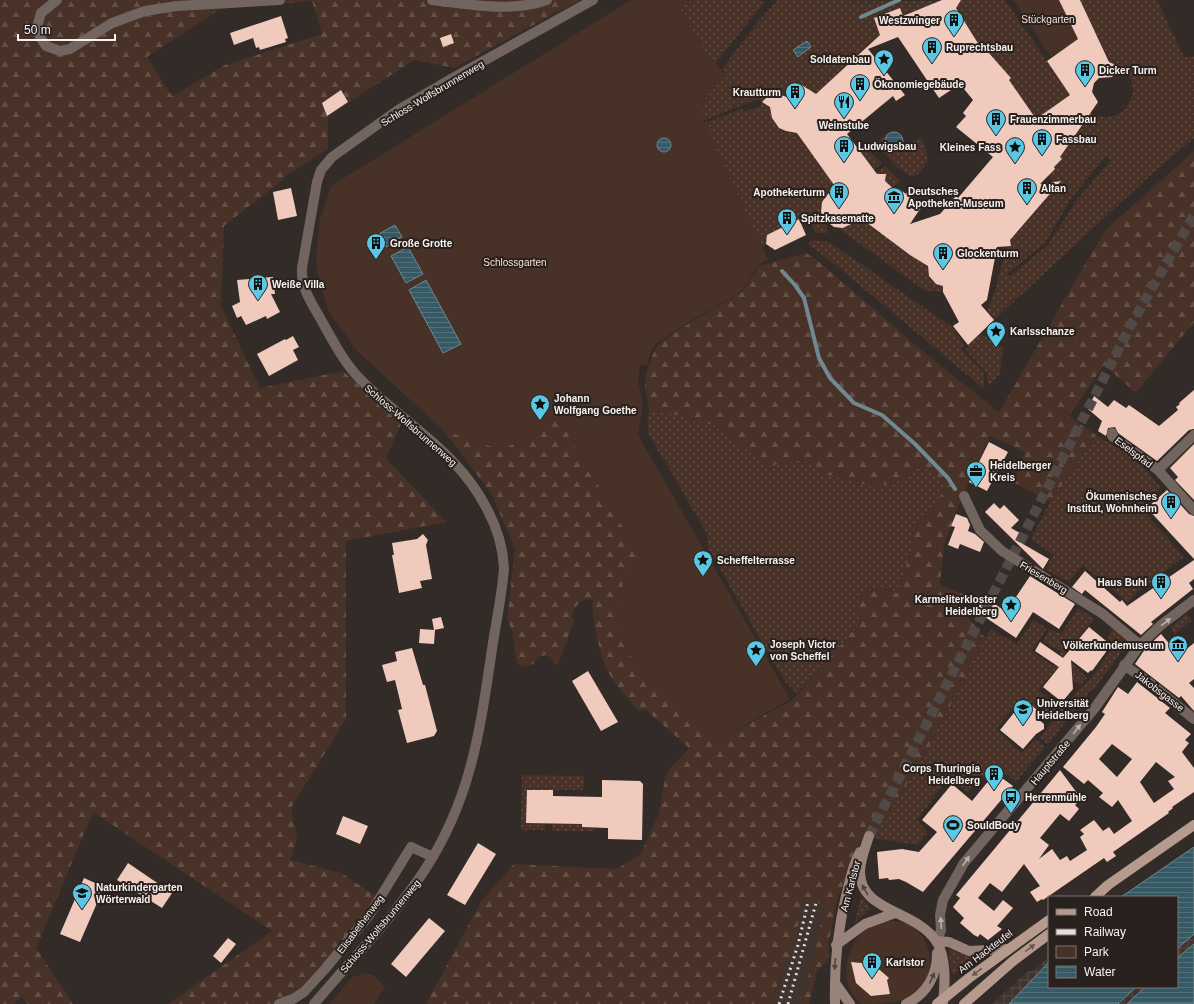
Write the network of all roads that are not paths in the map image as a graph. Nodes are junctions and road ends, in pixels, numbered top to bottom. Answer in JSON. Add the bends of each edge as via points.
{"nodes":[{"id":1,"x":57,"y":0,"type":"edge"},
{"id":2,"x":280,"y":0,"type":"edge"},
{"id":3,"x":432,"y":0,"type":"edge"},
{"id":4,"x":547,"y":0,"type":"edge"},
{"id":5,"x":593,"y":0,"type":"edge"},
{"id":6,"x":1112,"y":433,"type":"dead end"},
{"id":7,"x":1194,"y":436,"type":"edge"},
{"id":8,"x":1158,"y":470,"type":"junction"},
{"id":9,"x":964,"y":496,"type":"dead end"},
{"id":10,"x":1194,"y":510,"type":"edge"},
{"id":11,"x":1194,"y":600,"type":"edge"},
{"id":12,"x":1140,"y":645,"type":"junction"},
{"id":13,"x":1124,"y":665,"type":"junction"},
{"id":14,"x":1194,"y":719,"type":"edge"},
{"id":15,"x":1194,"y":825,"type":"edge"},
{"id":16,"x":432,"y":857,"type":"junction"},
{"id":17,"x":1108,"y":885,"type":"junction"},
{"id":18,"x":1087,"y":896,"type":"edge"},
{"id":19,"x":1096,"y":896,"type":"edge"},
{"id":20,"x":896,"y":913,"type":"junction"},
{"id":21,"x":1048,"y":921,"type":"edge"},
{"id":22,"x":1048,"y":935,"type":"edge"},
{"id":23,"x":937,"y":941,"type":"junction"},
{"id":24,"x":836,"y":945,"type":"junction"},
{"id":25,"x":1008,"y":949,"type":"junction"},
{"id":26,"x":834,"y":983,"type":"junction"},
{"id":27,"x":941,"y":1002,"type":"edge"},
{"id":28,"x":279,"y":1004,"type":"edge"},
{"id":29,"x":314,"y":1004,"type":"edge"},
{"id":30,"x":835,"y":1004,"type":"edge"},
{"id":31,"x":850,"y":1004,"type":"edge"},
{"id":32,"x":906,"y":1004,"type":"edge"},
{"id":33,"x":964,"y":1004,"type":"edge"}],
"edges":[{"from":1,"to":2,"type":"street","via":[[41,13],[37,27],[46,46],[60,51],[75,47],[112,23],[145,11],[177,6]]},
{"from":3,"to":4,"type":"street","via":[[506,7]]},
{"from":5,"to":16,"type":"street","name":"Schloss-Wolfsbrunnenweg","via":[[421,96],[332,156],[321,170],[316,182],[302,268],[302,284],[308,297],[357,376],[438,446],[467,477],[485,504],[502,544],[503,578],[478,741],[462,798]]},
{"from":6,"to":8,"type":"street","name":"Eselspfad","via":[[1112,436]]},
{"from":7,"to":8,"type":"street"},
{"from":8,"to":10,"type":"street","name":"Eselspfad"},
{"from":9,"to":12,"type":"street","name":"Friesenberg","via":[[980,530],[1002,551],[1103,614]]},
{"from":12,"to":11,"type":"street","name":"Hauptstraße","one_way":true},
{"from":12,"to":13,"type":"street","name":"Hauptstraße"},
{"from":13,"to":14,"type":"street","name":"Jakobsgasse"},
{"from":23,"to":13,"type":"street","name":"Hauptstraße","one_way":true,"via":[[941,930],[943,900],[964,863],[1094,709]]},
{"from":15,"to":17,"type":"main road"},
{"from":16,"to":28,"type":"street","name":"Elisabethenweg","via":[[411,848],[370,914],[318,978],[299,996]]},
{"from":16,"to":29,"type":"street","name":"Schloss-Wolfsbrunnenweg","via":[[400,903]]},
{"from":17,"to":18,"type":"main road"},
{"from":17,"to":19,"type":"main road"},
{"from":20,"to":23,"type":"main road","name":"Am Karlstor","via":[[917,922]]},
{"from":20,"to":24,"type":"main road","via":[[865,924]]},
{"from":20,"to":24,"type":"main road","name":"Am Karlstor","one_way":true,"via":[[870,897],[862,884],[861,861],[869,836],[854,864]]},
{"from":21,"to":25,"type":"main road","name":"Am Hackteufel"},
{"from":33,"to":22,"type":"main road","one_way":true,"via":[[1013,961]]},
{"from":23,"to":25,"type":"main road","via":[[949,942],[969,951]]},
{"from":23,"to":27,"type":"main road","via":[[944,971]]},
{"from":32,"to":23,"type":"main road","one_way":true,"via":[[922,994],[931,981],[937,963]]},
{"from":24,"to":26,"type":"main road","name":"Am Karlstor","one_way":true},
{"from":25,"to":27,"type":"main road","name":"Am Hackteufel","one_way":true},
{"from":26,"to":30,"type":"main road","name":"Am Karlstor"},
{"from":26,"to":31,"type":"main road"}]}
